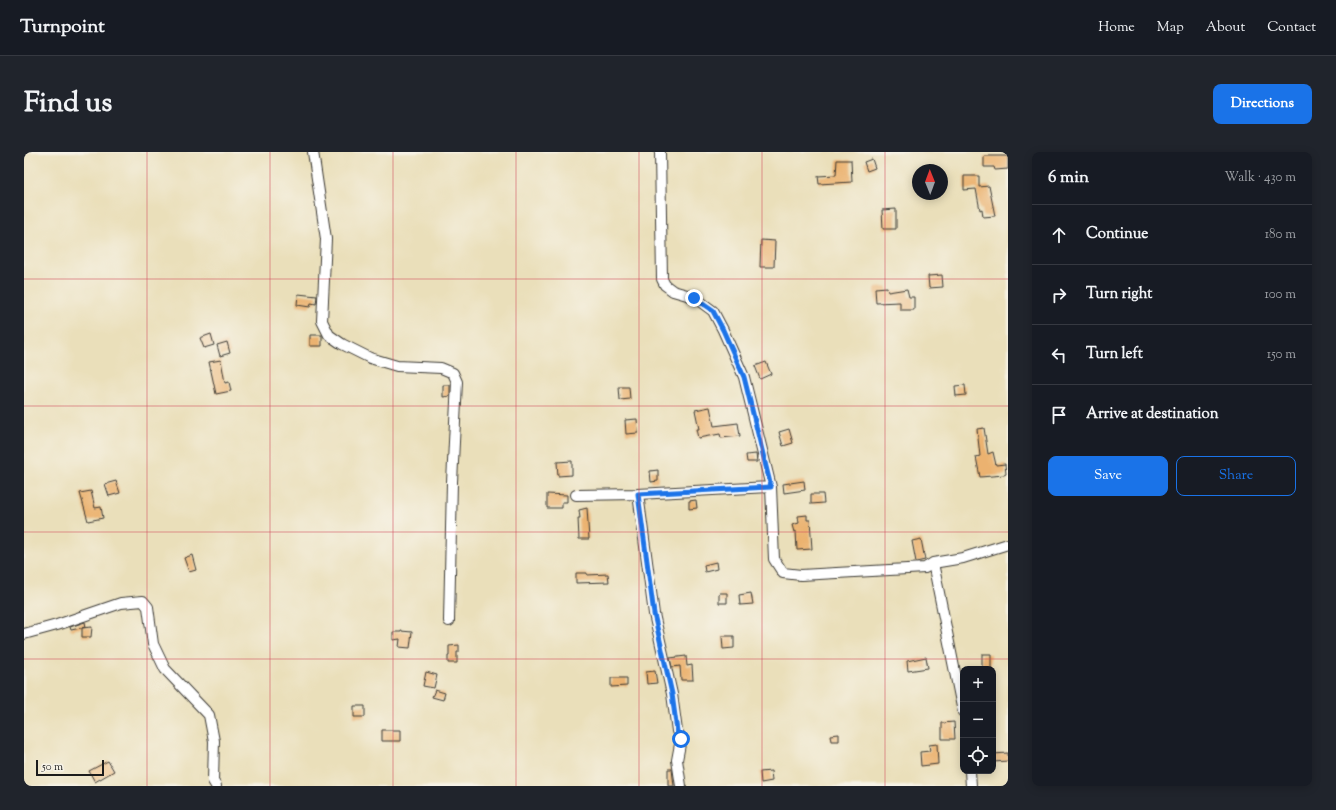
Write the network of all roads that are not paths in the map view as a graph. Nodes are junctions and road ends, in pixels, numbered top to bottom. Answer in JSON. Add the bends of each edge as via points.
{"nodes":[{"id":1,"x":313,"y":152,"type":"edge"},
{"id":2,"x":660,"y":152,"type":"edge"},
{"id":3,"x":771,"y":487,"type":"junction"},
{"id":4,"x":638,"y":494,"type":"junction"},
{"id":5,"x":576,"y":495,"type":"dead end"},
{"id":6,"x":1008,"y":544,"type":"edge"},
{"id":7,"x":933,"y":563,"type":"junction"},
{"id":8,"x":449,"y":621,"type":"dead end"},
{"id":9,"x":24,"y":634,"type":"edge"},
{"id":10,"x":961,"y":702,"type":"edge"},
{"id":11,"x":970,"y":774,"type":"edge"},
{"id":12,"x":216,"y":786,"type":"edge"},
{"id":13,"x":681,"y":786,"type":"edge"},
{"id":14,"x":971,"y":786,"type":"edge"}],
"edges":[{"from":1,"to":8,"type":"street","via":[[326,239],[322,321],[330,335],[370,358],[396,366],[441,368],[452,373],[457,382]]},
{"from":2,"to":3,"type":"street","via":[[662,279],[673,291],[694,298],[713,311],[723,330],[744,377]]},
{"from":3,"to":4,"type":"street"},
{"from":3,"to":7,"type":"street","via":[[774,559],[783,573],[801,575],[924,568]]},
{"from":4,"to":5,"type":"street"},
{"from":4,"to":13,"type":"street","via":[[654,614],[672,694],[677,731],[681,739],[677,760]]},
{"from":6,"to":7,"type":"street","via":[[963,558]]},
{"from":7,"to":10,"type":"street"},
{"from":9,"to":12,"type":"street","via":[[121,604],[143,601],[148,608],[153,644],[165,669],[209,715],[214,741],[213,781]]},
{"from":11,"to":14,"type":"street"}]}
